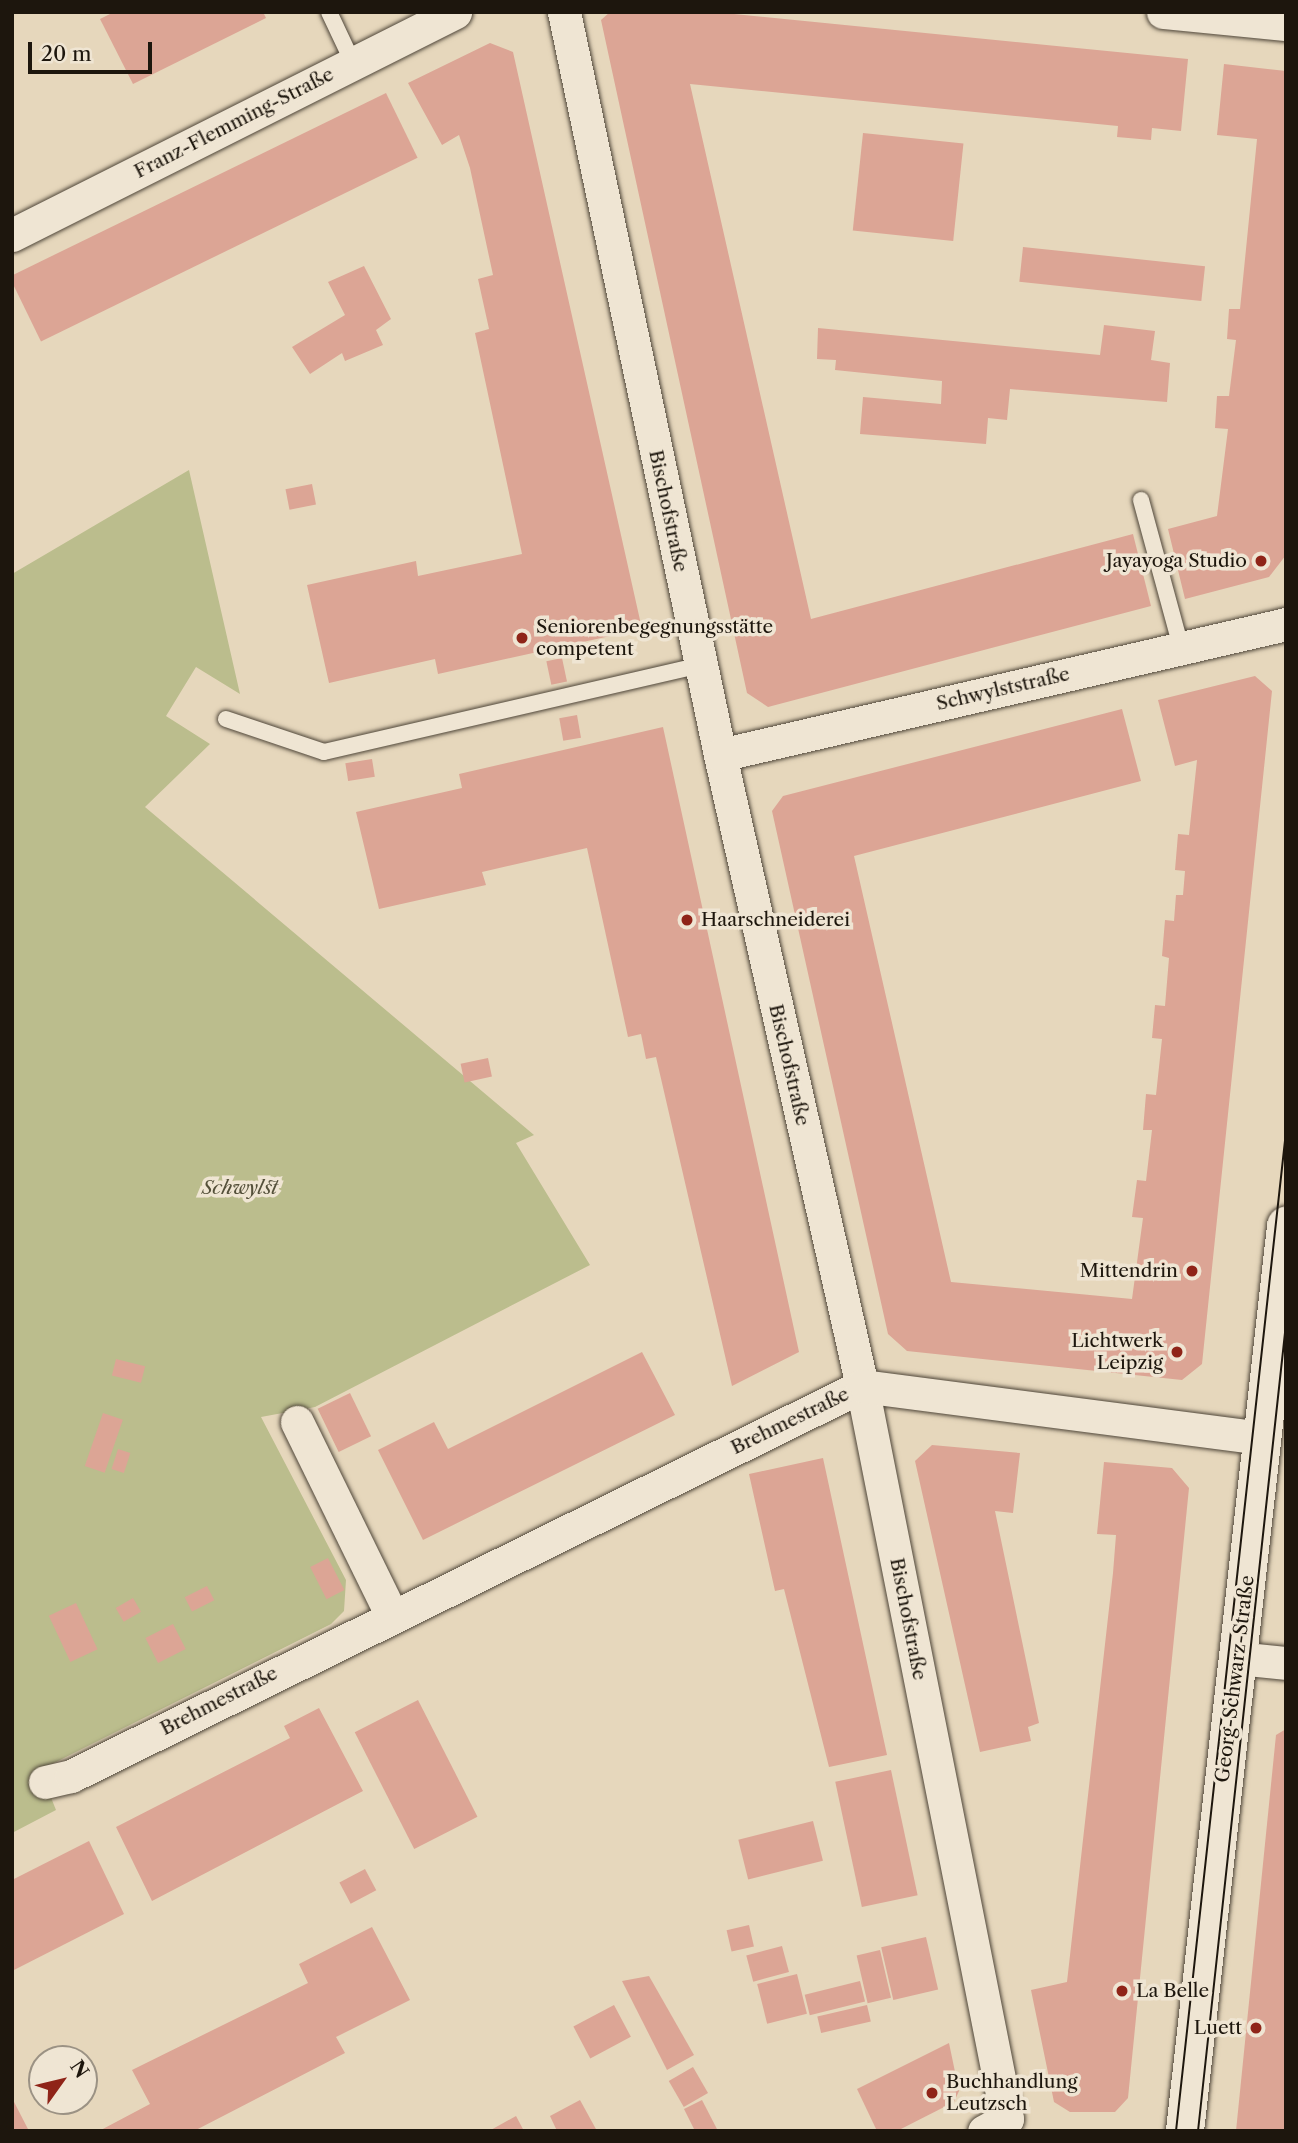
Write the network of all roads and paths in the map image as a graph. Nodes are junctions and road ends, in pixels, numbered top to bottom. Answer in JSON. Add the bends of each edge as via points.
{"nodes":[{"id":1,"x":329,"y":12,"type":"edge"},
{"id":2,"x":455,"y":12,"type":"edge"},
{"id":3,"x":564,"y":12,"type":"edge"},
{"id":4,"x":1173,"y":13,"type":"edge"},
{"id":5,"x":1286,"y":24,"type":"edge"},
{"id":6,"x":354,"y":63,"type":"junction"},
{"id":7,"x":12,"y":234,"type":"edge"},
{"id":8,"x":1141,"y":500,"type":"dead end"},
{"id":9,"x":1286,"y":624,"type":"edge"},
{"id":10,"x":1181,"y":647,"type":"junction"},
{"id":11,"x":701,"y":665,"type":"junction"},
{"id":12,"x":226,"y":719,"type":"dead end"},
{"id":13,"x":720,"y":755,"type":"junction"},
{"id":14,"x":1286,"y":1226,"type":"edge"},
{"id":15,"x":862,"y":1385,"type":"junction"},
{"id":16,"x":297,"y":1422,"type":"dead end"},
{"id":17,"x":1264,"y":1438,"type":"junction"},
{"id":18,"x":392,"y":1616,"type":"junction"},
{"id":19,"x":1237,"y":1658,"type":"junction"},
{"id":20,"x":1286,"y":1663,"type":"edge"},
{"id":21,"x":45,"y":1782,"type":"dead end"},
{"id":22,"x":996,"y":2125,"type":"edge"},
{"id":23,"x":1185,"y":2131,"type":"edge"}],
"edges":[{"from":1,"to":6,"type":"lane"},
{"from":2,"to":6,"type":"street","name":"Franz-Flemming-Straße"},
{"from":3,"to":11,"type":"street","name":"Bischofstraße"},
{"from":4,"to":5,"type":"street"},
{"from":6,"to":7,"type":"street","name":"Franz-Flemming-Straße"},
{"from":8,"to":10,"type":"lane"},
{"from":9,"to":10,"type":"street","name":"Schwylststraße"},
{"from":10,"to":13,"type":"street","name":"Schwylststraße"},
{"from":11,"to":12,"type":"lane","via":[[324,752]]},
{"from":11,"to":13,"type":"street","name":"Bischofstraße"},
{"from":13,"to":15,"type":"street","name":"Bischofstraße"},
{"from":14,"to":17,"type":"street","name":"Georg-Schwarz-Straße"},
{"from":15,"to":17,"type":"street","name":"Brehmestraße"},
{"from":15,"to":18,"type":"street","name":"Brehmestraße"},
{"from":15,"to":22,"type":"street","name":"Bischofstraße"},
{"from":16,"to":18,"type":"street"},
{"from":17,"to":19,"type":"street","name":"Georg-Schwarz-Straße"},
{"from":18,"to":21,"type":"street","name":"Brehmestraße","via":[[71,1776]]},
{"from":19,"to":20,"type":"street"},
{"from":19,"to":23,"type":"street","name":"Georg-Schwarz-Straße"}]}
